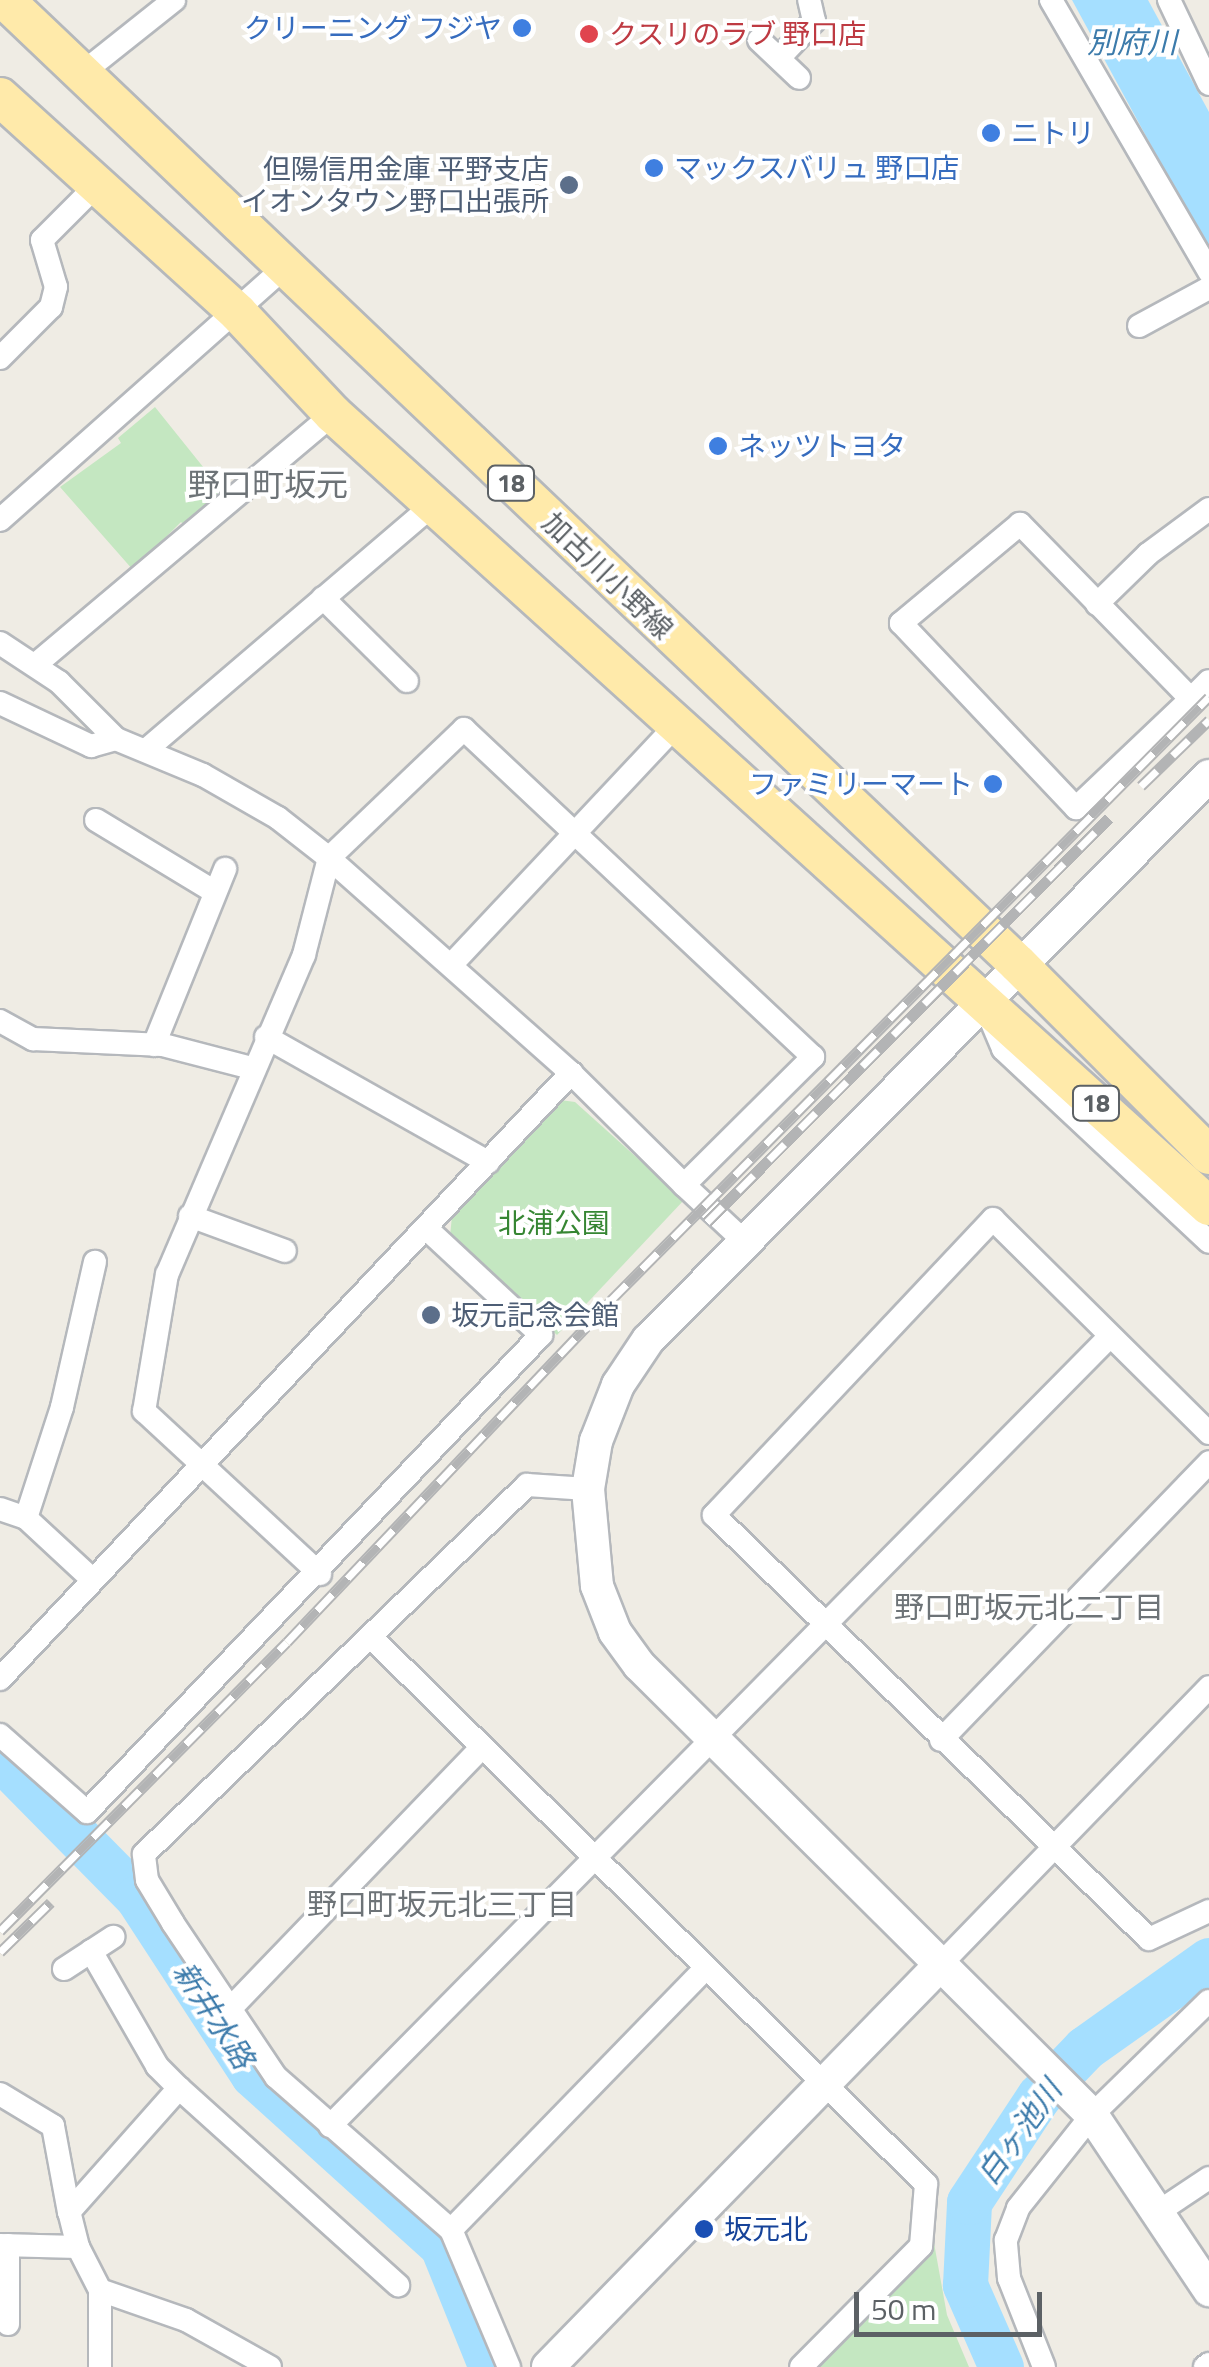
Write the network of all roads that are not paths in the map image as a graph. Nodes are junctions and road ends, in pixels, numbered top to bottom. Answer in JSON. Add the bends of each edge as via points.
{"nodes":[{"id":1,"x":5,"y":0,"type":"edge"},
{"id":2,"x":174,"y":0,"type":"edge"},
{"id":3,"x":809,"y":0,"type":"edge"},
{"id":4,"x":1051,"y":0,"type":"edge"},
{"id":5,"x":1168,"y":0,"type":"edge"},
{"id":6,"x":759,"y":40,"type":"dead end"},
{"id":7,"x":778,"y":58,"type":"junction"},
{"id":8,"x":81,"y":74,"type":"junction"},
{"id":9,"x":799,"y":78,"type":"dead end"},
{"id":10,"x":1209,"y":84,"type":"edge"},
{"id":11,"x":7,"y":115,"type":"edge"},
{"id":12,"x":97,"y":185,"type":"junction"},
{"id":13,"x":286,"y":266,"type":"junction"},
{"id":14,"x":1209,"y":272,"type":"edge"},
{"id":15,"x":1209,"y":288,"type":"edge"},
{"id":16,"x":238,"y":313,"type":"junction"},
{"id":17,"x":1139,"y":326,"type":"dead end"},
{"id":18,"x":0,"y":358,"type":"edge"},
{"id":19,"x":333,"y":414,"type":"junction"},
{"id":20,"x":436,"y":502,"type":"junction"},
{"id":21,"x":1209,"y":508,"type":"edge"},
{"id":22,"x":0,"y":520,"type":"edge"},
{"id":23,"x":323,"y":598,"type":"junction"},
{"id":24,"x":1097,"y":604,"type":"junction"},
{"id":25,"x":0,"y":643,"type":"edge"},
{"id":26,"x":35,"y":664,"type":"junction"},
{"id":27,"x":408,"y":680,"type":"dead end"},
{"id":28,"x":1209,"y":681,"type":"edge"},
{"id":29,"x":1190,"y":698,"type":"junction"},
{"id":30,"x":0,"y":703,"type":"edge"},
{"id":31,"x":679,"y":722,"type":"junction"},
{"id":32,"x":116,"y":739,"type":"junction"},
{"id":33,"x":146,"y":750,"type":"junction"},
{"id":34,"x":1209,"y":776,"type":"edge"},
{"id":35,"x":96,"y":820,"type":"dead end"},
{"id":36,"x":572,"y":834,"type":"junction"},
{"id":37,"x":329,"y":858,"type":"junction"},
{"id":38,"x":225,"y":869,"type":"dead end"},
{"id":39,"x":215,"y":892,"type":"junction"},
{"id":40,"x":452,"y":964,"type":"junction"},
{"id":41,"x":1018,"y":964,"type":"junction"},
{"id":42,"x":982,"y":1000,"type":"junction"},
{"id":43,"x":0,"y":1022,"type":"edge"},
{"id":44,"x":1074,"y":1022,"type":"junction"},
{"id":45,"x":266,"y":1038,"type":"junction"},
{"id":46,"x":154,"y":1044,"type":"junction"},
{"id":47,"x":252,"y":1068,"type":"junction"},
{"id":48,"x":572,"y":1073,"type":"junction"},
{"id":49,"x":1209,"y":1128,"type":"edge"},
{"id":50,"x":1209,"y":1155,"type":"edge"},
{"id":51,"x":488,"y":1162,"type":"junction"},
{"id":52,"x":684,"y":1185,"type":"junction"},
{"id":53,"x":1209,"y":1206,"type":"edge"},
{"id":54,"x":190,"y":1216,"type":"junction"},
{"id":55,"x":426,"y":1228,"type":"junction"},
{"id":56,"x":744,"y":1241,"type":"junction"},
{"id":57,"x":1209,"y":1242,"type":"edge"},
{"id":58,"x":284,"y":1252,"type":"dead end"},
{"id":59,"x":95,"y":1262,"type":"dead end"},
{"id":60,"x":1110,"y":1336,"type":"junction"},
{"id":61,"x":1209,"y":1433,"type":"edge"},
{"id":62,"x":1209,"y":1462,"type":"edge"},
{"id":63,"x":202,"y":1467,"type":"junction"},
{"id":64,"x":588,"y":1489,"type":"junction"},
{"id":65,"x":0,"y":1509,"type":"edge"},
{"id":66,"x":26,"y":1518,"type":"junction"},
{"id":67,"x":320,"y":1574,"type":"junction"},
{"id":68,"x":94,"y":1580,"type":"junction"},
{"id":69,"x":826,"y":1626,"type":"junction"},
{"id":70,"x":372,"y":1638,"type":"junction"},
{"id":71,"x":0,"y":1679,"type":"edge"},
{"id":72,"x":1209,"y":1687,"type":"edge"},
{"id":73,"x":0,"y":1735,"type":"edge"},
{"id":74,"x":941,"y":1740,"type":"junction"},
{"id":75,"x":710,"y":1742,"type":"junction"},
{"id":76,"x":481,"y":1748,"type":"junction"},
{"id":77,"x":1054,"y":1850,"type":"junction"},
{"id":78,"x":596,"y":1861,"type":"junction"},
{"id":79,"x":1209,"y":1911,"type":"edge"},
{"id":80,"x":113,"y":1937,"type":"dead end"},
{"id":81,"x":92,"y":1951,"type":"junction"},
{"id":82,"x":939,"y":1966,"type":"junction"},
{"id":83,"x":706,"y":1968,"type":"junction"},
{"id":84,"x":64,"y":1969,"type":"dead end"},
{"id":85,"x":1209,"y":2001,"type":"edge"},
{"id":86,"x":228,"y":2011,"type":"junction"},
{"id":87,"x":824,"y":2085,"type":"junction"},
{"id":88,"x":180,"y":2088,"type":"junction"},
{"id":89,"x":0,"y":2094,"type":"edge"},
{"id":90,"x":1092,"y":2115,"type":"junction"},
{"id":91,"x":330,"y":2126,"type":"junction"},
{"id":92,"x":1209,"y":2178,"type":"edge"},
{"id":93,"x":69,"y":2212,"type":"junction"},
{"id":94,"x":1158,"y":2212,"type":"junction"},
{"id":95,"x":451,"y":2230,"type":"junction"},
{"id":96,"x":4,"y":2245,"type":"edge"},
{"id":97,"x":78,"y":2247,"type":"junction"},
{"id":98,"x":398,"y":2285,"type":"dead end"},
{"id":99,"x":100,"y":2290,"type":"junction"},
{"id":100,"x":1209,"y":2290,"type":"edge"},
{"id":101,"x":8,"y":2324,"type":"dead end"},
{"id":102,"x":100,"y":2367,"type":"edge"},
{"id":103,"x":270,"y":2367,"type":"edge"},
{"id":104,"x":509,"y":2367,"type":"edge"},
{"id":105,"x":548,"y":2367,"type":"edge"},
{"id":106,"x":801,"y":2367,"type":"edge"},
{"id":107,"x":1044,"y":2367,"type":"edge"}],
"edges":[{"from":1,"to":8,"type":"main road","name":"加古川小野線","number":"18"},
{"from":2,"to":8,"type":"street"},
{"from":3,"to":7,"type":"street","via":[[814,21]]},
{"from":4,"to":14,"type":"street"},
{"from":5,"to":10,"type":"street"},
{"from":6,"to":7,"type":"street"},
{"from":7,"to":9,"type":"street"},
{"from":8,"to":13,"type":"main road","name":"加古川小野線","number":"18"},
{"from":11,"to":12,"type":"main road","name":"加古川小野線","number":"18"},
{"from":12,"to":16,"type":"main road","name":"加古川小野線","number":"18"},
{"from":12,"to":18,"type":"street","via":[[42,240],[56,287],[51,308]]},
{"from":13,"to":16,"type":"street"},
{"from":13,"to":41,"type":"main road","name":"加古川小野線","number":"18"},
{"from":15,"to":17,"type":"street"},
{"from":16,"to":19,"type":"main road","name":"加古川小野線","number":"18"},
{"from":16,"to":22,"type":"street"},
{"from":19,"to":20,"type":"main road","name":"加古川小野線","number":"18"},
{"from":19,"to":26,"type":"street"},
{"from":20,"to":23,"type":"street"},
{"from":20,"to":31,"type":"main road","name":"加古川小野線","number":"18"},
{"from":21,"to":24,"type":"street"},
{"from":23,"to":27,"type":"street"},
{"from":23,"to":33,"type":"street"},
{"from":24,"to":29,"type":"street"},
{"from":24,"to":29,"type":"street","via":[[1020,524],[901,623],[1076,808]]},
{"from":25,"to":26,"type":"street"},
{"from":26,"to":32,"type":"street"},
{"from":28,"to":29,"type":"street"},
{"from":30,"to":32,"type":"street","via":[[91,746]]},
{"from":31,"to":36,"type":"street"},
{"from":31,"to":42,"type":"main road","name":"加古川小野線","number":"18"},
{"from":32,"to":33,"type":"street"},
{"from":33,"to":37,"type":"street","via":[[278,818]]},
{"from":34,"to":41,"type":"street"},
{"from":35,"to":39,"type":"street"},
{"from":36,"to":37,"type":"street","via":[[464,729]]},
{"from":36,"to":40,"type":"street"},
{"from":36,"to":52,"type":"street","via":[[814,1057]]},
{"from":37,"to":40,"type":"street"},
{"from":37,"to":45,"type":"street","via":[[304,955]]},
{"from":38,"to":39,"type":"street"},
{"from":39,"to":46,"type":"street"},
{"from":40,"to":48,"type":"street"},
{"from":41,"to":42,"type":"street"},
{"from":41,"to":44,"type":"main road","name":"加古川小野線","number":"18"},
{"from":42,"to":53,"type":"main road","name":"加古川小野線","number":"18"},
{"from":42,"to":56,"type":"street"},
{"from":42,"to":57,"type":"street","via":[[1003,1049]]},
{"from":43,"to":46,"type":"street","via":[[32,1039]]},
{"from":44,"to":49,"type":"street"},
{"from":44,"to":50,"type":"main road","name":"加古川小野線","number":"18"},
{"from":45,"to":47,"type":"street"},
{"from":45,"to":51,"type":"street"},
{"from":46,"to":47,"type":"street"},
{"from":47,"to":54,"type":"street"},
{"from":48,"to":51,"type":"street"},
{"from":48,"to":52,"type":"street"},
{"from":51,"to":55,"type":"street"},
{"from":52,"to":56,"type":"street"},
{"from":54,"to":58,"type":"street"},
{"from":54,"to":63,"type":"street","via":[[167,1274],[144,1411]]},
{"from":55,"to":63,"type":"street"},
{"from":55,"to":67,"type":"street","via":[[541,1335]]},
{"from":56,"to":64,"type":"street","via":[[648,1340],[618,1386],[596,1441]]},
{"from":59,"to":66,"type":"street","via":[[62,1407]]},
{"from":60,"to":61,"type":"street"},
{"from":60,"to":69,"type":"street"},
{"from":60,"to":69,"type":"street","via":[[993,1219],[714,1515]]},
{"from":62,"to":74,"type":"street"},
{"from":63,"to":67,"type":"street"},
{"from":63,"to":68,"type":"street"},
{"from":64,"to":70,"type":"street","via":[[527,1485]]},
{"from":64,"to":75,"type":"street","via":[[598,1586],[615,1632]]},
{"from":65,"to":66,"type":"street"},
{"from":66,"to":68,"type":"street"},
{"from":67,"to":73,"type":"street","via":[[87,1812]]},
{"from":68,"to":71,"type":"street"},
{"from":69,"to":74,"type":"street"},
{"from":69,"to":75,"type":"street"},
{"from":70,"to":76,"type":"street"},
{"from":70,"to":86,"type":"street","via":[[144,1854],[148,1880]]},
{"from":72,"to":77,"type":"street"},
{"from":74,"to":77,"type":"street"},
{"from":75,"to":78,"type":"street"},
{"from":75,"to":82,"type":"street"},
{"from":76,"to":78,"type":"street"},
{"from":76,"to":86,"type":"street"},
{"from":77,"to":79,"type":"street","via":[[1149,1939]]},
{"from":77,"to":82,"type":"street"},
{"from":78,"to":83,"type":"street"},
{"from":78,"to":91,"type":"street"},
{"from":80,"to":81,"type":"street"},
{"from":81,"to":84,"type":"street"},
{"from":81,"to":88,"type":"street","via":[[157,2066]]},
{"from":82,"to":87,"type":"street"},
{"from":82,"to":90,"type":"street"},
{"from":83,"to":87,"type":"street"},
{"from":83,"to":95,"type":"street"},
{"from":85,"to":90,"type":"street"},
{"from":86,"to":91,"type":"street","via":[[276,2076]]},
{"from":87,"to":105,"type":"street"},
{"from":87,"to":106,"type":"street","via":[[926,2184],[921,2246]]},
{"from":88,"to":93,"type":"street"},
{"from":88,"to":98,"type":"street"},
{"from":89,"to":93,"type":"street","via":[[53,2126]]},
{"from":90,"to":94,"type":"street"},
{"from":90,"to":107,"type":"street","via":[[1018,2208],[1006,2240],[1009,2278]]},
{"from":91,"to":95,"type":"street"},
{"from":92,"to":94,"type":"street"},
{"from":93,"to":97,"type":"street"},
{"from":94,"to":100,"type":"street"},
{"from":95,"to":104,"type":"street"},
{"from":96,"to":97,"type":"street"},
{"from":96,"to":101,"type":"street"},
{"from":97,"to":99,"type":"street"},
{"from":99,"to":102,"type":"street"},
{"from":99,"to":103,"type":"street","via":[[186,2320]]}]}
